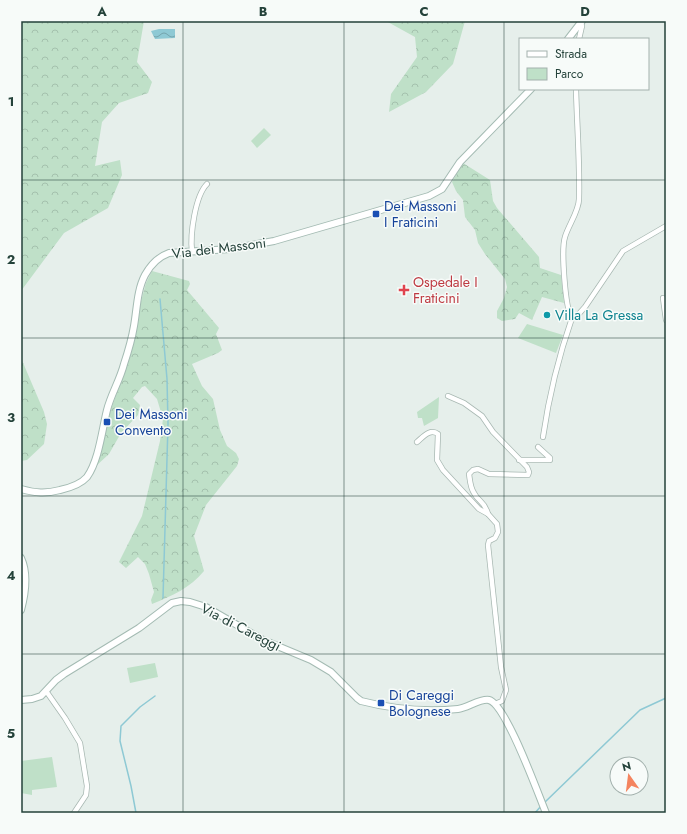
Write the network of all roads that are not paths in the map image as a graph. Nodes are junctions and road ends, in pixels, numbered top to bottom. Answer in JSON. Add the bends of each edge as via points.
{"nodes":[{"id":1,"x":582,"y":22,"type":"edge"},
{"id":2,"x":569,"y":38,"type":"edge"},
{"id":3,"x":579,"y":38,"type":"edge"},
{"id":4,"x":530,"y":90,"type":"edge"},
{"id":5,"x":576,"y":90,"type":"edge"},
{"id":6,"x":207,"y":184,"type":"dead end"},
{"id":7,"x":666,"y":226,"type":"edge"},
{"id":8,"x":192,"y":251,"type":"junction"},
{"id":9,"x":663,"y":298,"type":"dead end"},
{"id":10,"x":572,"y":318,"type":"junction"},
{"id":11,"x":666,"y":320,"type":"edge"},
{"id":12,"x":448,"y":396,"type":"dead end"},
{"id":13,"x":543,"y":437,"type":"dead end"},
{"id":14,"x":417,"y":442,"type":"dead end"},
{"id":15,"x":538,"y":447,"type":"dead end"},
{"id":16,"x":519,"y":460,"type":"junction"},
{"id":17,"x":21,"y":489,"type":"edge"},
{"id":18,"x":488,"y":514,"type":"junction"},
{"id":19,"x":21,"y":558,"type":"edge"},
{"id":20,"x":21,"y":610,"type":"edge"},
{"id":21,"x":46,"y":691,"type":"junction"},
{"id":22,"x":21,"y":700,"type":"edge"},
{"id":23,"x":495,"y":704,"type":"junction"},
{"id":24,"x":74,"y":813,"type":"edge"},
{"id":25,"x":546,"y":813,"type":"edge"}],
"edges":[{"from":1,"to":2,"type":"street"},
{"from":1,"to":3,"type":"street"},
{"from":4,"to":8,"type":"street","name":"Via dei Massoni","via":[[460,162],[442,189],[429,196],[274,241],[230,249]]},
{"from":5,"to":10,"type":"street","via":[[579,202],[564,238],[563,263],[568,306]]},
{"from":6,"to":8,"type":"street","via":[[202,190],[193,225]]},
{"from":7,"to":10,"type":"street","via":[[623,252],[585,307]]},
{"from":8,"to":17,"type":"street","name":"Via dei Massoni","via":[[169,253],[160,257],[144,276],[124,364],[108,407],[98,450],[86,478],[76,485],[50,493],[35,493]]},
{"from":9,"to":11,"type":"street"},
{"from":10,"to":13,"type":"street","via":[[555,371]]},
{"from":12,"to":16,"type":"street","via":[[464,403],[482,416]]},
{"from":14,"to":18,"type":"street","via":[[430,432],[438,434],[437,460],[443,470],[479,509]]},
{"from":15,"to":16,"type":"street","via":[[550,460]]},
{"from":16,"to":18,"type":"street","via":[[527,467],[528,475],[489,474],[478,469],[469,474],[474,494],[485,506]]},
{"from":18,"to":23,"type":"street","via":[[497,524],[498,532],[495,538],[488,541],[488,545],[501,666],[506,690],[502,701]]},
{"from":19,"to":20,"type":"street","via":[[25,569]]},
{"from":21,"to":22,"type":"street","name":"Via di Careggi","via":[[41,696]]},
{"from":21,"to":23,"type":"street","name":"Via di Careggi","via":[[64,674],[139,628],[172,603],[181,601],[206,607],[263,640],[311,660],[331,672],[361,701],[422,710],[460,709],[484,700]]},
{"from":21,"to":24,"type":"street","via":[[80,743],[88,786],[86,795]]},
{"from":23,"to":25,"type":"street","via":[[511,729]]}]}
